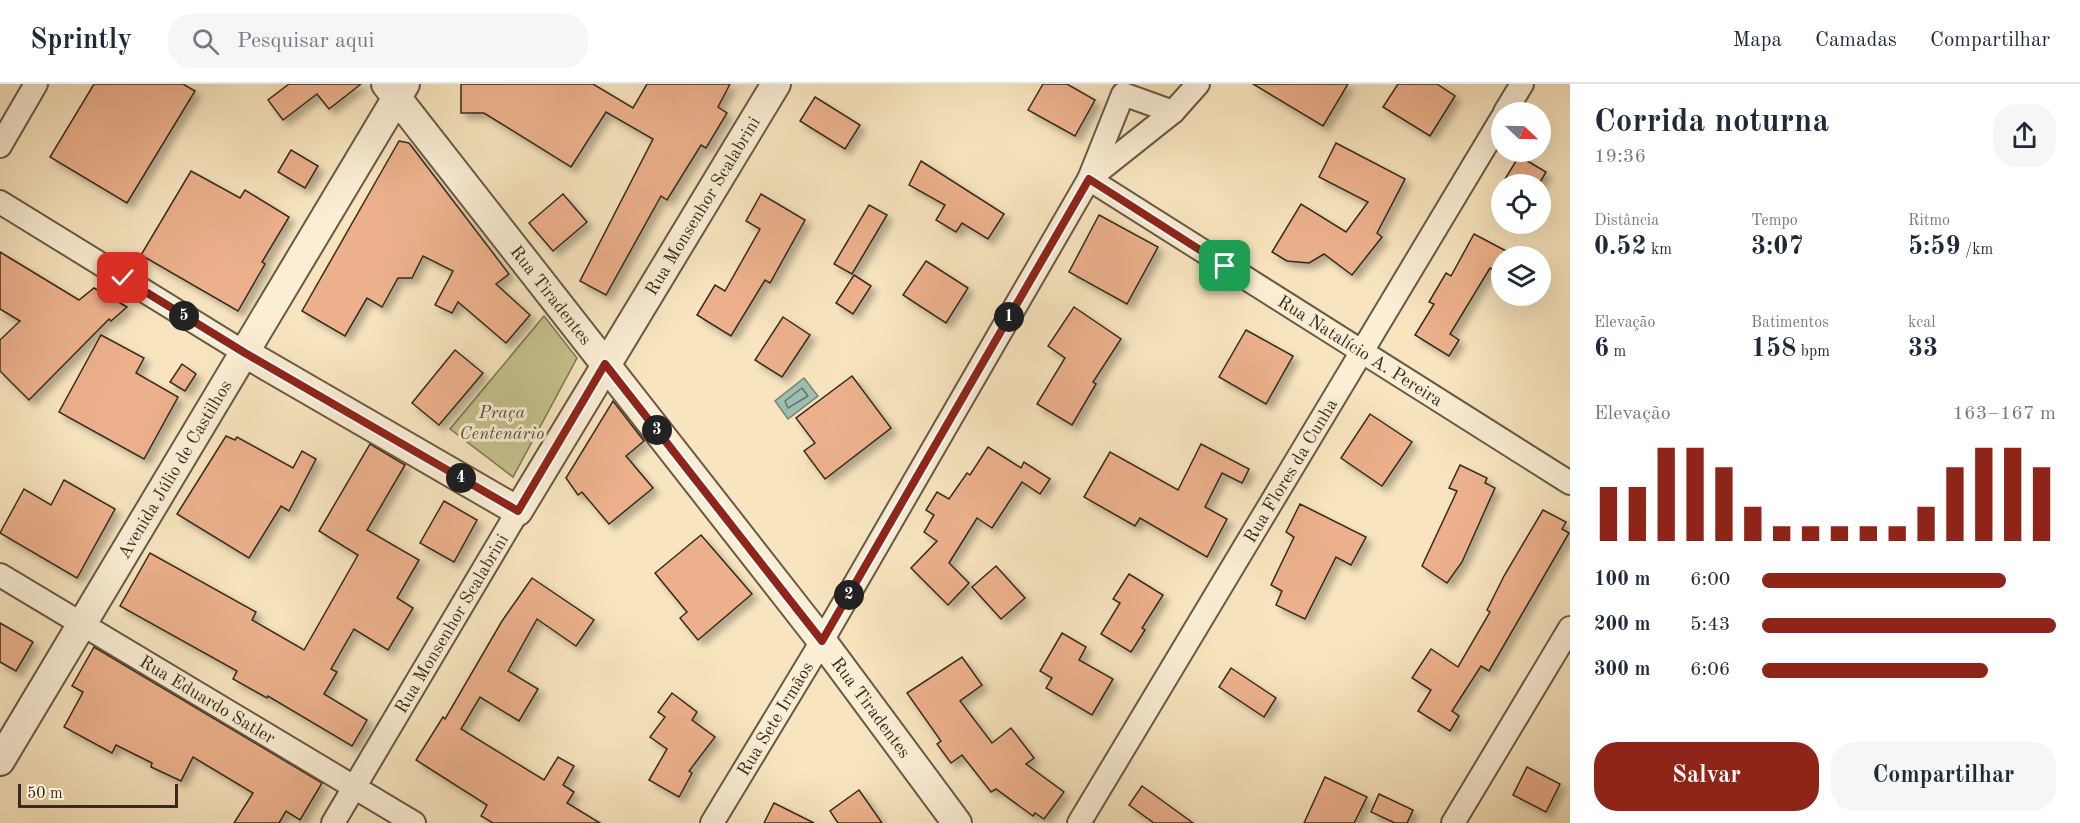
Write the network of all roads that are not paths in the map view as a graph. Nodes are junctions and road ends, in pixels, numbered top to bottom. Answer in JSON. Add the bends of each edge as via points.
{"nodes":[{"id":1,"x":36,"y":84,"type":"edge"},
{"id":2,"x":776,"y":84,"type":"edge"},
{"id":3,"x":1198,"y":84,"type":"edge"},
{"id":4,"x":1522,"y":84,"type":"edge"},
{"id":5,"x":396,"y":88,"type":"edge"},
{"id":6,"x":1114,"y":89,"type":"edge"},
{"id":7,"x":1511,"y":102,"type":"edge"},
{"id":8,"x":1173,"y":112,"type":"junction"},
{"id":9,"x":1491,"y":136,"type":"edge"},
{"id":10,"x":0,"y":146,"type":"edge"},
{"id":11,"x":1089,"y":179,"type":"junction"},
{"id":12,"x":0,"y":202,"type":"edge"},
{"id":13,"x":1361,"y":352,"type":"junction"},
{"id":14,"x":245,"y":353,"type":"junction"},
{"id":15,"x":605,"y":364,"type":"junction"},
{"id":16,"x":1570,"y":483,"type":"edge"},
{"id":17,"x":518,"y":511,"type":"junction"},
{"id":18,"x":0,"y":575,"type":"edge"},
{"id":19,"x":82,"y":622,"type":"junction"},
{"id":20,"x":1570,"y":628,"type":"edge"},
{"id":21,"x":822,"y":641,"type":"junction"},
{"id":22,"x":0,"y":760,"type":"edge"},
{"id":23,"x":354,"y":788,"type":"junction"},
{"id":24,"x":333,"y":823,"type":"edge"},
{"id":25,"x":414,"y":823,"type":"edge"},
{"id":26,"x":712,"y":823,"type":"edge"},
{"id":27,"x":957,"y":823,"type":"edge"},
{"id":28,"x":1079,"y":823,"type":"edge"},
{"id":29,"x":1453,"y":823,"type":"edge"}],
"edges":[{"from":1,"to":10,"type":"street"},
{"from":2,"to":15,"type":"street","name":"Rua Monsenhor Scalabrini"},
{"from":3,"to":8,"type":"street"},
{"from":4,"to":7,"type":"street"},
{"from":5,"to":14,"type":"street","name":"Avenida Júlio de Castilhos"},
{"from":5,"to":15,"type":"street","name":"Rua Tiradentes"},
{"from":6,"to":8,"type":"street"},
{"from":6,"to":11,"type":"street"},
{"from":8,"to":11,"type":"street"},
{"from":9,"to":13,"type":"street","name":"Rua Flores da Cunha"},
{"from":11,"to":13,"type":"street","name":"Rua Natalício A. Pereira"},
{"from":11,"to":21,"type":"street","name":"Rua Sete Irmãos"},
{"from":12,"to":14,"type":"street"},
{"from":13,"to":16,"type":"street","name":"Rua Natalício A. Pereira"},
{"from":13,"to":28,"type":"street","name":"Rua Flores da Cunha"},
{"from":14,"to":17,"type":"street"},
{"from":14,"to":19,"type":"street","name":"Avenida Júlio de Castilhos"},
{"from":15,"to":17,"type":"street","name":"Rua Monsenhor Scalabrini"},
{"from":15,"to":21,"type":"street","name":"Rua Tiradentes"},
{"from":17,"to":23,"type":"street","name":"Rua Monsenhor Scalabrini"},
{"from":18,"to":19,"type":"street","name":"Rua Eduardo Satler"},
{"from":19,"to":22,"type":"street","name":"Avenida Júlio de Castilhos"},
{"from":19,"to":23,"type":"street","name":"Rua Eduardo Satler"},
{"from":20,"to":29,"type":"street"},
{"from":21,"to":26,"type":"street","name":"Rua Sete Irmãos"},
{"from":21,"to":27,"type":"street","name":"Rua Tiradentes"},
{"from":23,"to":24,"type":"street","name":"Rua Monsenhor Scalabrini"},
{"from":23,"to":25,"type":"street","name":"Rua Eduardo Satler"}]}
